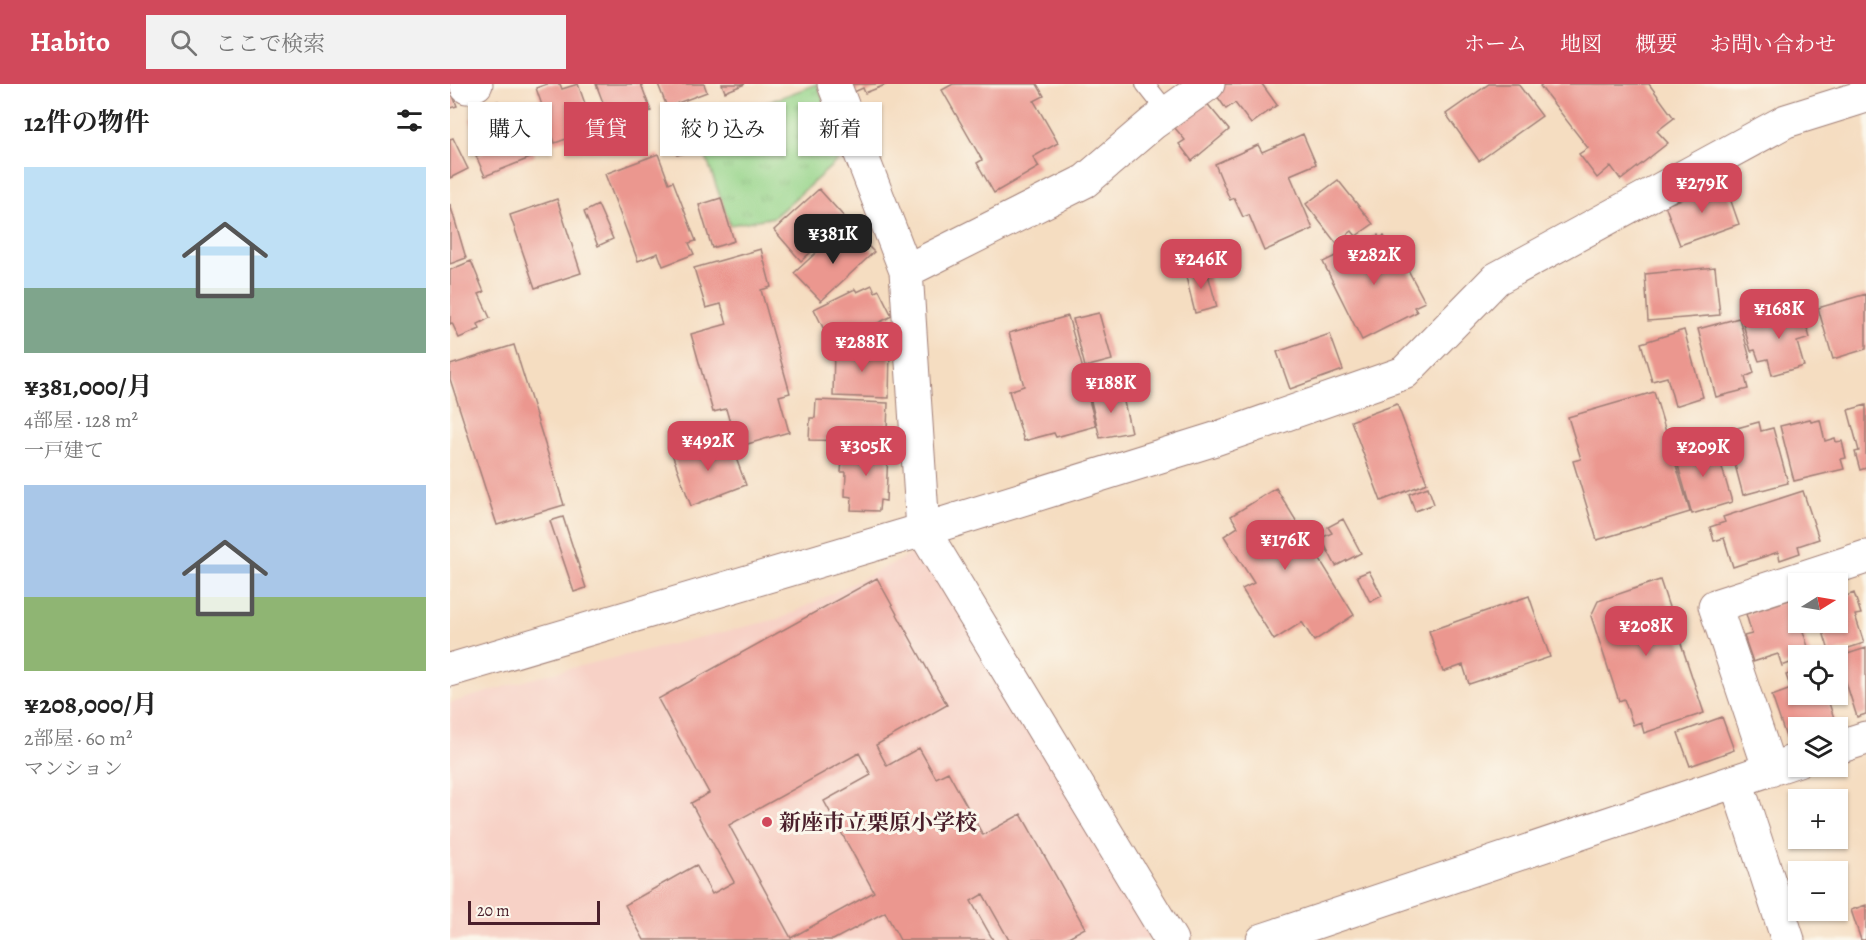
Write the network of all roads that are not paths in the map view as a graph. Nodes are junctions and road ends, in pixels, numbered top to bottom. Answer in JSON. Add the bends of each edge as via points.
{"nodes":[{"id":1,"x":466,"y":84,"type":"edge"},
{"id":2,"x":476,"y":84,"type":"edge"},
{"id":3,"x":834,"y":84,"type":"edge"},
{"id":4,"x":1145,"y":84,"type":"edge"},
{"id":5,"x":1208,"y":84,"type":"edge"},
{"id":6,"x":1866,"y":96,"type":"edge"},
{"id":7,"x":1168,"y":113,"type":"junction"},
{"id":8,"x":906,"y":271,"type":"junction"},
{"id":9,"x":922,"y":530,"type":"junction"},
{"id":10,"x":1866,"y":557,"type":"edge"},
{"id":11,"x":450,"y":670,"type":"edge"},
{"id":12,"x":1866,"y":738,"type":"edge"},
{"id":13,"x":1848,"y":744,"type":"edge"},
{"id":14,"x":1784,"y":765,"type":"edge"},
{"id":15,"x":1736,"y":781,"type":"junction"},
{"id":16,"x":1171,"y":940,"type":"edge"},
{"id":17,"x":1263,"y":940,"type":"edge"},
{"id":18,"x":1788,"y":940,"type":"edge"}],
"edges":[{"from":1,"to":2,"type":"street"},
{"from":3,"to":8,"type":"street"},
{"from":4,"to":7,"type":"lane"},
{"from":5,"to":7,"type":"street"},
{"from":6,"to":9,"type":"street","via":[[1786,121],[1496,279],[1404,373],[1215,439]]},
{"from":7,"to":8,"type":"street","via":[[1085,181]]},
{"from":8,"to":9,"type":"street"},
{"from":9,"to":11,"type":"street"},
{"from":9,"to":16,"type":"street"},
{"from":10,"to":14,"type":"street","via":[[1715,606]]},
{"from":12,"to":13,"type":"street"},
{"from":14,"to":15,"type":"street"},
{"from":15,"to":17,"type":"street"},
{"from":15,"to":18,"type":"street"}]}
